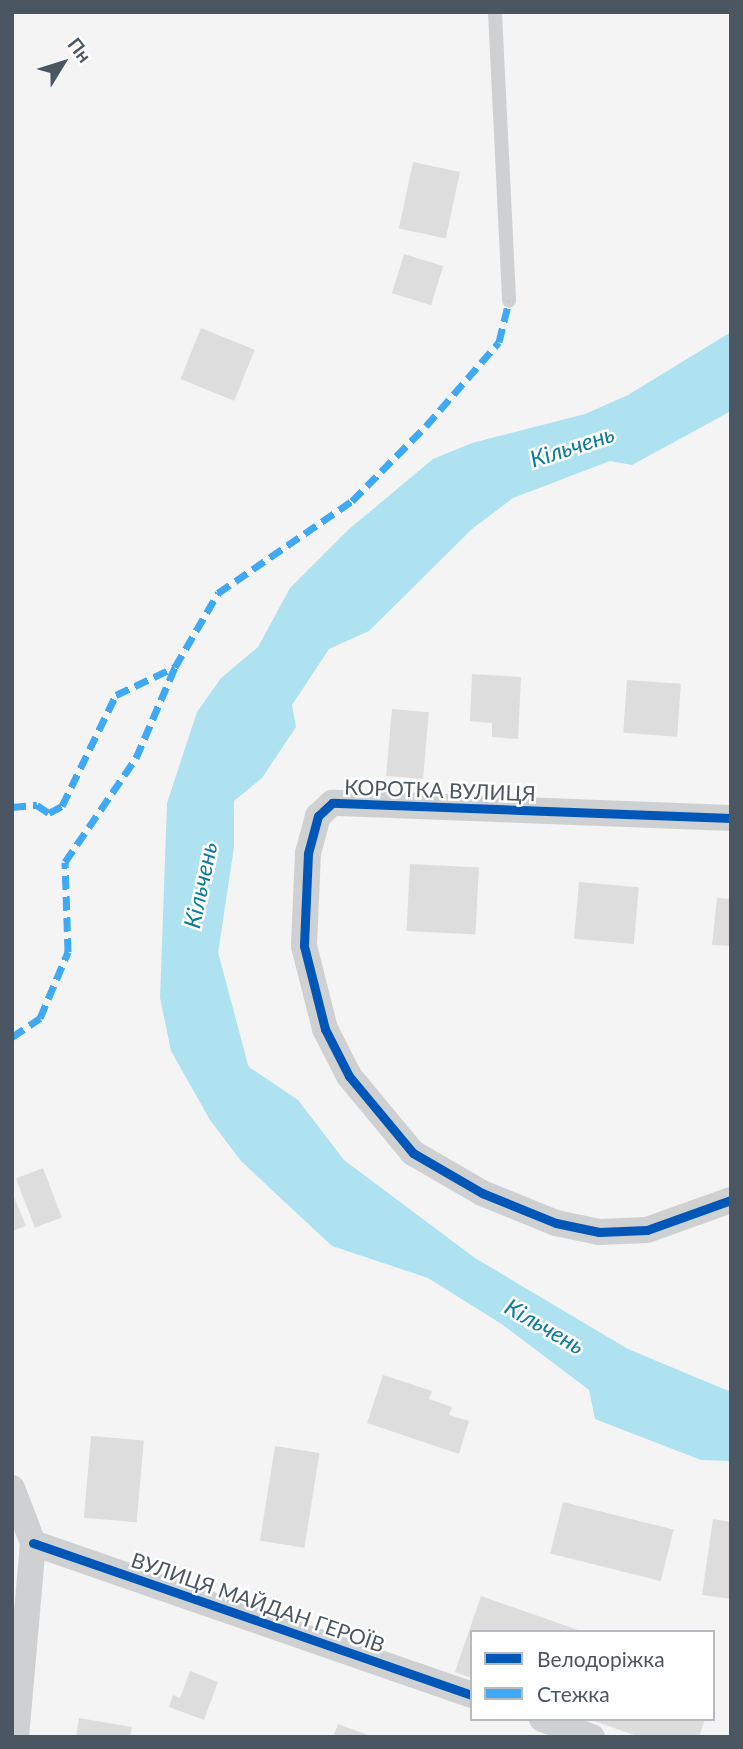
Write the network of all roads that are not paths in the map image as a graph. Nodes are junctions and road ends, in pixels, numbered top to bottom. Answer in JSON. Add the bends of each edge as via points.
{"nodes":[{"id":1,"x":495,"y":12,"type":"edge"},
{"id":2,"x":509,"y":301,"type":"dead end"},
{"id":3,"x":731,"y":818,"type":"edge"},
{"id":4,"x":731,"y":1200,"type":"edge"},
{"id":5,"x":12,"y":1488,"type":"edge"},
{"id":6,"x":33,"y":1543,"type":"junction"},
{"id":7,"x":470,"y":1694,"type":"edge"},
{"id":8,"x":547,"y":1721,"type":"edge"},
{"id":9,"x":579,"y":1734,"type":"edge"},
{"id":10,"x":16,"y":1737,"type":"edge"}],
"edges":[{"from":1,"to":2,"type":"lane"},
{"from":3,"to":4,"type":"street","name":"КОРОТКА ВУЛИЦЯ","via":[[332,803],[318,816],[308,853],[304,946],[325,1029],[349,1076],[413,1153],[482,1193],[556,1223],[600,1232],[647,1230]]},
{"from":5,"to":6,"type":"street"},
{"from":6,"to":7,"type":"street","name":"ВУЛИЦЯ МАЙДАН ГЕРОЇВ"},
{"from":6,"to":10,"type":"street"},
{"from":8,"to":9,"type":"street"}]}
